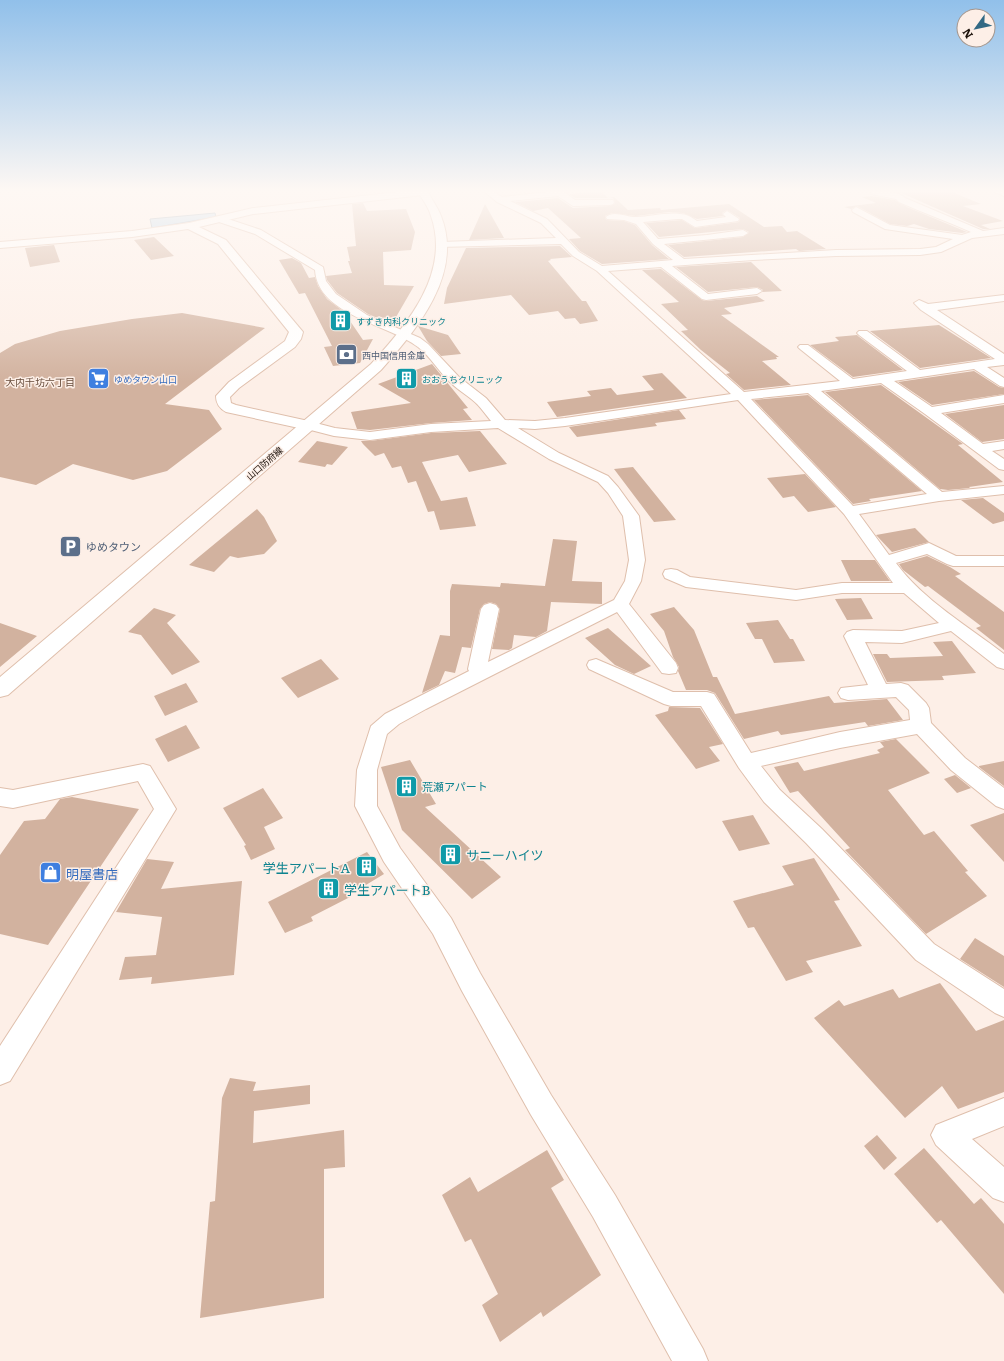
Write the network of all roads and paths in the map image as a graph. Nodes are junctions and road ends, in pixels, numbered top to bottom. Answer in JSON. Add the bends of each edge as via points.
{"nodes":[{"id":1,"x":233,"y":256,"type":"edge"},
{"id":2,"x":297,"y":256,"type":"edge"},
{"id":3,"x":441,"y":256,"type":"edge"},
{"id":4,"x":578,"y":256,"type":"edge"},
{"id":5,"x":673,"y":256,"type":"edge"},
{"id":6,"x":807,"y":256,"type":"edge"},
{"id":7,"x":681,"y":262,"type":"junction"},
{"id":8,"x":664,"y":264,"type":"junction"},
{"id":9,"x":600,"y":269,"type":"junction"},
{"id":10,"x":757,"y":292,"type":"dead end"},
{"id":11,"x":1004,"y":298,"type":"edge"},
{"id":12,"x":863,"y":333,"type":"dead end"},
{"id":13,"x":405,"y":334,"type":"junction"},
{"id":14,"x":804,"y":347,"type":"dead end"},
{"id":15,"x":1004,"y":360,"type":"edge"},
{"id":16,"x":976,"y":365,"type":"junction"},
{"id":17,"x":917,"y":373,"type":"junction"},
{"id":18,"x":882,"y":378,"type":"junction"},
{"id":19,"x":850,"y":383,"type":"junction"},
{"id":20,"x":1004,"y":383,"type":"edge"},
{"id":21,"x":811,"y":389,"type":"junction"},
{"id":22,"x":741,"y":396,"type":"junction"},
{"id":23,"x":1004,"y":399,"type":"edge"},
{"id":24,"x":930,"y":411,"type":"junction"},
{"id":25,"x":501,"y":424,"type":"junction"},
{"id":26,"x":308,"y":425,"type":"junction"},
{"id":27,"x":1004,"y":444,"type":"edge"},
{"id":28,"x":980,"y":448,"type":"junction"},
{"id":29,"x":1004,"y":466,"type":"edge"},
{"id":30,"x":1004,"y":490,"type":"edge"},
{"id":31,"x":939,"y":497,"type":"junction"},
{"id":32,"x":849,"y":511,"type":"junction"},
{"id":33,"x":885,"y":561,"type":"junction"},
{"id":34,"x":1004,"y":561,"type":"edge"},
{"id":35,"x":671,"y":574,"type":"dead end"},
{"id":36,"x":908,"y":588,"type":"junction"},
{"id":37,"x":620,"y":604,"type":"junction"},
{"id":38,"x":490,"y":609,"type":"dead end"},
{"id":39,"x":954,"y":624,"type":"junction"},
{"id":40,"x":1004,"y":663,"type":"edge"},
{"id":41,"x":596,"y":665,"type":"dead end"},
{"id":42,"x":669,"y":668,"type":"dead end"},
{"id":43,"x":480,"y":674,"type":"junction"},
{"id":44,"x":0,"y":689,"type":"edge"},
{"id":45,"x":880,"y":691,"type":"junction"},
{"id":46,"x":848,"y":693,"type":"dead end"},
{"id":47,"x":921,"y":726,"type":"junction"},
{"id":48,"x":746,"y":762,"type":"junction"},
{"id":49,"x":0,"y":797,"type":"edge"},
{"id":50,"x":1004,"y":800,"type":"edge"},
{"id":51,"x":1004,"y":1004,"type":"edge"},
{"id":52,"x":0,"y":1071,"type":"edge"},
{"id":53,"x":1004,"y":1112,"type":"edge"},
{"id":54,"x":1004,"y":1187,"type":"edge"},
{"id":55,"x":691,"y":1361,"type":"edge"}],
"edges":[{"from":1,"to":26,"type":"street","via":[[296,332],[290,344],[234,385],[223,396],[223,402],[232,409]]},
{"from":2,"to":13,"type":"street","via":[[320,269],[325,288],[332,296],[363,317]]},
{"from":3,"to":13,"type":"street","name":"山口防府線","via":[[434,285]]},
{"from":4,"to":9,"type":"street"},
{"from":5,"to":7,"type":"street"},
{"from":6,"to":7,"type":"street"},
{"from":7,"to":8,"type":"street"},
{"from":8,"to":9,"type":"street"},
{"from":8,"to":10,"type":"street","via":[[706,297]]},
{"from":9,"to":22,"type":"street"},
{"from":11,"to":15,"type":"street","via":[[922,305]]},
{"from":12,"to":17,"type":"street"},
{"from":13,"to":25,"type":"street","via":[[424,346]]},
{"from":13,"to":26,"type":"street","name":"山口防府線","via":[[376,367]]},
{"from":14,"to":19,"type":"street"},
{"from":15,"to":16,"type":"street"},
{"from":16,"to":17,"type":"street"},
{"from":16,"to":20,"type":"street"},
{"from":17,"to":18,"type":"street"},
{"from":18,"to":19,"type":"street"},
{"from":18,"to":24,"type":"street"},
{"from":19,"to":21,"type":"street"},
{"from":21,"to":22,"type":"street"},
{"from":21,"to":31,"type":"street"},
{"from":22,"to":25,"type":"street","via":[[565,422],[535,425]]},
{"from":22,"to":32,"type":"street"},
{"from":23,"to":24,"type":"street"},
{"from":24,"to":28,"type":"street"},
{"from":25,"to":26,"type":"street","via":[[431,428],[370,436],[334,432]]},
{"from":25,"to":37,"type":"street","via":[[554,456],[603,479],[618,496],[631,516],[637,560],[633,581]]},
{"from":26,"to":44,"type":"street","name":"山口防府線"},
{"from":27,"to":28,"type":"street"},
{"from":28,"to":29,"type":"street"},
{"from":30,"to":31,"type":"street"},
{"from":31,"to":32,"type":"street"},
{"from":32,"to":33,"type":"street"},
{"from":33,"to":34,"type":"street","via":[[929,548],[953,560]]},
{"from":33,"to":36,"type":"street"},
{"from":35,"to":36,"type":"street","via":[[686,582],[796,595],[842,588]]},
{"from":36,"to":39,"type":"street"},
{"from":37,"to":42,"type":"street"},
{"from":37,"to":43,"type":"street"},
{"from":38,"to":43,"type":"street","via":[[477,669]]},
{"from":39,"to":40,"type":"street"},
{"from":39,"to":45,"type":"street","via":[[902,638],[853,636]]},
{"from":41,"to":48,"type":"street","via":[[670,699],[707,699]]},
{"from":43,"to":55,"type":"street","via":[[392,719],[378,731],[367,770],[366,806],[392,855],[442,926],[533,1091],[604,1206]]},
{"from":45,"to":46,"type":"street"},
{"from":45,"to":47,"type":"street","via":[[901,690],[919,708]]},
{"from":47,"to":48,"type":"street","via":[[840,740]]},
{"from":47,"to":50,"type":"street","via":[[958,764]]},
{"from":48,"to":51,"type":"street","via":[[772,796],[820,842],[925,952]]},
{"from":49,"to":52,"type":"street","via":[[13,799],[143,772],[165,809]]},
{"from":53,"to":54,"type":"street","via":[[946,1135]]}]}
